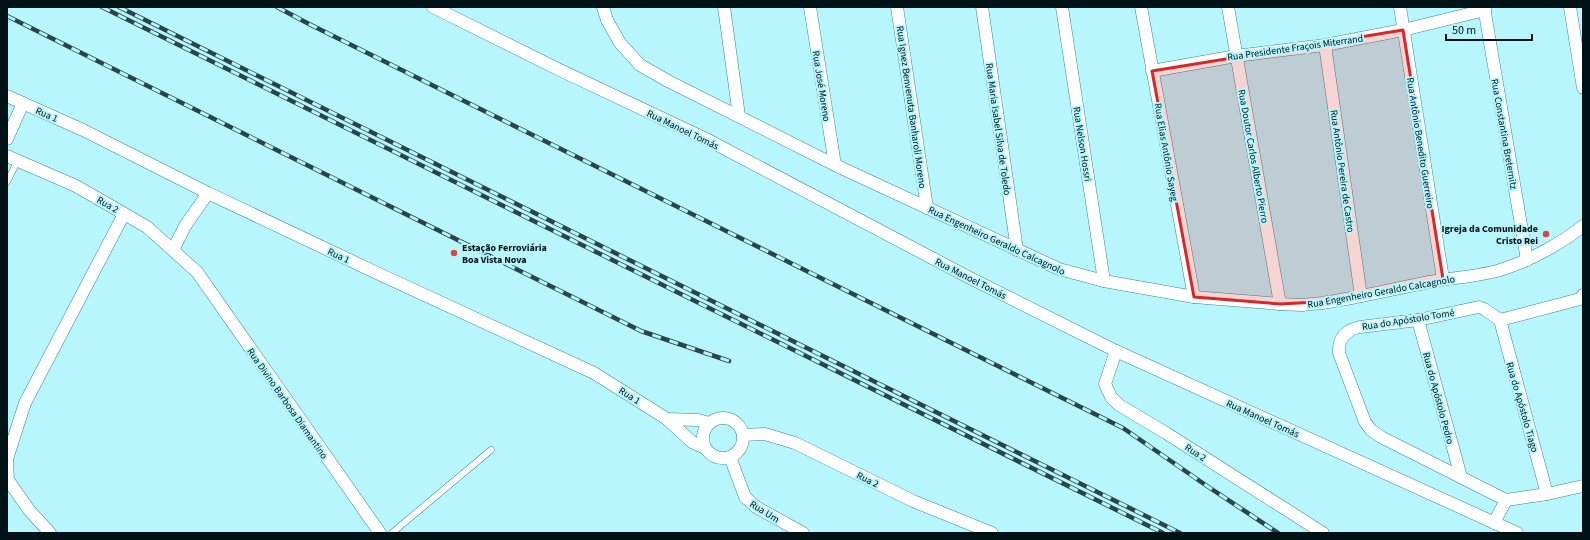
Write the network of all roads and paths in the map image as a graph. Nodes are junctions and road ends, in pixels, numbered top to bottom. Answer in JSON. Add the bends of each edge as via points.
{"nodes":[{"id":1,"x":433,"y":7,"type":"edge"},
{"id":2,"x":603,"y":7,"type":"edge"},
{"id":3,"x":724,"y":7,"type":"edge"},
{"id":4,"x":810,"y":7,"type":"edge"},
{"id":5,"x":897,"y":7,"type":"edge"},
{"id":6,"x":982,"y":7,"type":"edge"},
{"id":7,"x":1062,"y":7,"type":"edge"},
{"id":8,"x":1141,"y":7,"type":"edge"},
{"id":9,"x":1228,"y":7,"type":"edge"},
{"id":10,"x":1400,"y":7,"type":"edge"},
{"id":11,"x":1570,"y":7,"type":"edge"},
{"id":12,"x":1484,"y":9,"type":"edge"},
{"id":13,"x":1403,"y":30,"type":"junction"},
{"id":14,"x":1325,"y":45,"type":"junction"},
{"id":15,"x":1236,"y":56,"type":"junction"},
{"id":16,"x":1152,"y":70,"type":"junction"},
{"id":17,"x":1583,"y":88,"type":"edge"},
{"id":18,"x":7,"y":96,"type":"edge"},
{"id":19,"x":23,"y":103,"type":"junction"},
{"id":20,"x":739,"y":116,"type":"junction"},
{"id":21,"x":7,"y":139,"type":"edge"},
{"id":22,"x":12,"y":158,"type":"edge"},
{"id":23,"x":835,"y":165,"type":"junction"},
{"id":24,"x":7,"y":182,"type":"edge"},
{"id":25,"x":208,"y":193,"type":"junction"},
{"id":26,"x":927,"y":208,"type":"junction"},
{"id":27,"x":124,"y":214,"type":"junction"},
{"id":28,"x":1583,"y":226,"type":"edge"},
{"id":29,"x":173,"y":250,"type":"junction"},
{"id":30,"x":1017,"y":250,"type":"junction"},
{"id":31,"x":1527,"y":260,"type":"junction"},
{"id":32,"x":197,"y":272,"type":"joint"},
{"id":33,"x":1443,"y":279,"type":"junction"},
{"id":34,"x":1104,"y":281,"type":"junction"},
{"id":35,"x":1361,"y":296,"type":"junction"},
{"id":36,"x":1194,"y":297,"type":"junction"},
{"id":37,"x":1582,"y":301,"type":"edge"},
{"id":38,"x":1280,"y":304,"type":"junction"},
{"id":39,"x":1418,"y":320,"type":"junction"},
{"id":40,"x":1500,"y":320,"type":"junction"},
{"id":41,"x":1116,"y":351,"type":"junction"},
{"id":42,"x":667,"y":419,"type":"junction"},
{"id":43,"x":709,"y":423,"type":"junction"},
{"id":44,"x":743,"y":435,"type":"junction"},
{"id":45,"x":705,"y":448,"type":"junction"},
{"id":46,"x":491,"y":450,"type":"dead end"},
{"id":47,"x":730,"y":457,"type":"junction"},
{"id":48,"x":7,"y":460,"type":"edge"},
{"id":49,"x":1461,"y":477,"type":"junction"},
{"id":50,"x":1583,"y":486,"type":"edge"},
{"id":51,"x":1547,"y":494,"type":"junction"},
{"id":52,"x":1506,"y":500,"type":"junction"},
{"id":53,"x":1494,"y":523,"type":"junction"},
{"id":54,"x":50,"y":533,"type":"edge"},
{"id":55,"x":380,"y":533,"type":"edge"},
{"id":56,"x":392,"y":533,"type":"edge"},
{"id":57,"x":803,"y":533,"type":"edge"},
{"id":58,"x":992,"y":533,"type":"edge"},
{"id":59,"x":1323,"y":533,"type":"edge"},
{"id":60,"x":1516,"y":533,"type":"edge"}],
"edges":[{"from":1,"to":41,"type":"street","name":"Rua Manoel Tomás","via":[[708,140],[970,278]]},
{"from":2,"to":20,"type":"street","name":"Rua Engenheiro Geraldo Calcagnolo","via":[[620,43],[640,65]]},
{"from":3,"to":20,"type":"street"},
{"from":4,"to":23,"type":"street","name":"Rua José Moreno"},
{"from":5,"to":26,"type":"street","name":"Rua Ignez Benvenuta Banharoli Moreno"},
{"from":6,"to":30,"type":"street","name":"Rua Maria Isabel Silva de Toledo"},
{"from":7,"to":34,"type":"street","name":"Rua Nelson Hossri"},
{"from":8,"to":16,"type":"street","name":"Rua Elias Antônio Sayeg"},
{"from":9,"to":15,"type":"street","name":"Rua Doutor Carlos Alberto Pierro"},
{"from":10,"to":13,"type":"street","name":"Rua Antônio Benedito Guerreiro"},
{"from":11,"to":17,"type":"street"},
{"from":12,"to":13,"type":"street","name":"Rua Presidente Fraçois Miterrand"},
{"from":12,"to":31,"type":"street","name":"Rua Constantina Breternitz"},
{"from":13,"to":14,"type":"street","name":"Rua Presidente Fraçois Miterrand"},
{"from":13,"to":33,"type":"street","name":"Rua Antônio Benedito Guerreiro"},
{"from":14,"to":15,"type":"street","name":"Rua Presidente Fraçois Miterrand"},
{"from":14,"to":35,"type":"street","name":"Rua Antônio Pereira de Castro"},
{"from":15,"to":16,"type":"street","name":"Rua Presidente Fraçois Miterrand"},
{"from":15,"to":38,"type":"street","name":"Rua Doutor Carlos Alberto Pierro"},
{"from":16,"to":36,"type":"street","name":"Rua Elias Antônio Sayeg"},
{"from":18,"to":19,"type":"street","name":"Rua 1"},
{"from":19,"to":21,"type":"street"},
{"from":19,"to":25,"type":"street","name":"Rua 1"},
{"from":20,"to":23,"type":"street","name":"Rua Engenheiro Geraldo Calcagnolo"},
{"from":22,"to":24,"type":"lane"},
{"from":22,"to":27,"type":"street","name":"Rua 2","via":[[76,186]]},
{"from":23,"to":26,"type":"street","name":"Rua Engenheiro Geraldo Calcagnolo"},
{"from":25,"to":29,"type":"street","via":[[185,226]]},
{"from":25,"to":42,"type":"street","name":"Rua 1","via":[[594,373]]},
{"from":26,"to":30,"type":"street","name":"Rua Engenheiro Geraldo Calcagnolo"},
{"from":27,"to":29,"type":"street","name":"Rua 2","via":[[147,227]]},
{"from":27,"to":48,"type":"street","via":[[25,403]]},
{"from":28,"to":31,"type":"street","name":"Rua Engenheiro Geraldo Calcagnolo"},
{"from":29,"to":32,"type":"street","name":"Rua 2"},
{"from":30,"to":34,"type":"street","name":"Rua Engenheiro Geraldo Calcagnolo","via":[[1070,273]]},
{"from":31,"to":33,"type":"street","name":"Rua Engenheiro Geraldo Calcagnolo","via":[[1499,270]]},
{"from":32,"to":55,"type":"street","name":"Rua Divino Barbosa Diamantino"},
{"from":33,"to":35,"type":"street","name":"Rua Engenheiro Geraldo Calcagnolo"},
{"from":34,"to":36,"type":"street","name":"Rua Engenheiro Geraldo Calcagnolo"},
{"from":35,"to":38,"type":"street","name":"Rua Engenheiro Geraldo Calcagnolo","via":[[1302,305]]},
{"from":36,"to":38,"type":"street","name":"Rua Engenheiro Geraldo Calcagnolo"},
{"from":37,"to":40,"type":"street"},
{"from":39,"to":40,"type":"street","name":"Rua do Apóstolo Tomé","via":[[1478,307]]},
{"from":39,"to":49,"type":"street","name":"Rua do Apóstolo Pedro"},
{"from":39,"to":49,"type":"street","name":"Rua do Apóstolo Tomé","via":[[1352,329],[1344,334],[1339,342],[1340,353],[1365,422],[1371,430],[1381,438]]},
{"from":40,"to":51,"type":"street","name":"Rua do Apóstolo Tiago"},
{"from":41,"to":53,"type":"street","name":"Rua Manoel Tomás"},
{"from":41,"to":59,"type":"street","name":"Rua 2","via":[[1105,384],[1111,397],[1119,405]]},
{"from":42,"to":43,"type":"street"},
{"from":42,"to":45,"type":"street","name":"Rua 1","via":[[692,442]]},
{"from":43,"to":44,"type":"street","via":[[718,418],[729,419],[738,425]]},
{"from":43,"to":45,"type":"street","via":[[702,439]]},
{"from":44,"to":47,"type":"street","via":[[740,448]]},
{"from":44,"to":58,"type":"street","name":"Rua 2","via":[[765,434],[795,443],[913,501]]},
{"from":45,"to":47,"type":"street","via":[[711,455],[720,458]]},
{"from":46,"to":56,"type":"lane"},
{"from":47,"to":57,"type":"street","name":"Rua Um","via":[[745,498],[756,507]]},
{"from":48,"to":54,"type":"street","via":[[8,480]]},
{"from":49,"to":52,"type":"street","name":"Rua do Apóstolo Tomé"},
{"from":50,"to":51,"type":"street"},
{"from":51,"to":52,"type":"street"},
{"from":52,"to":53,"type":"street"},
{"from":53,"to":60,"type":"street","name":"Rua Manoel Tomás"}]}
